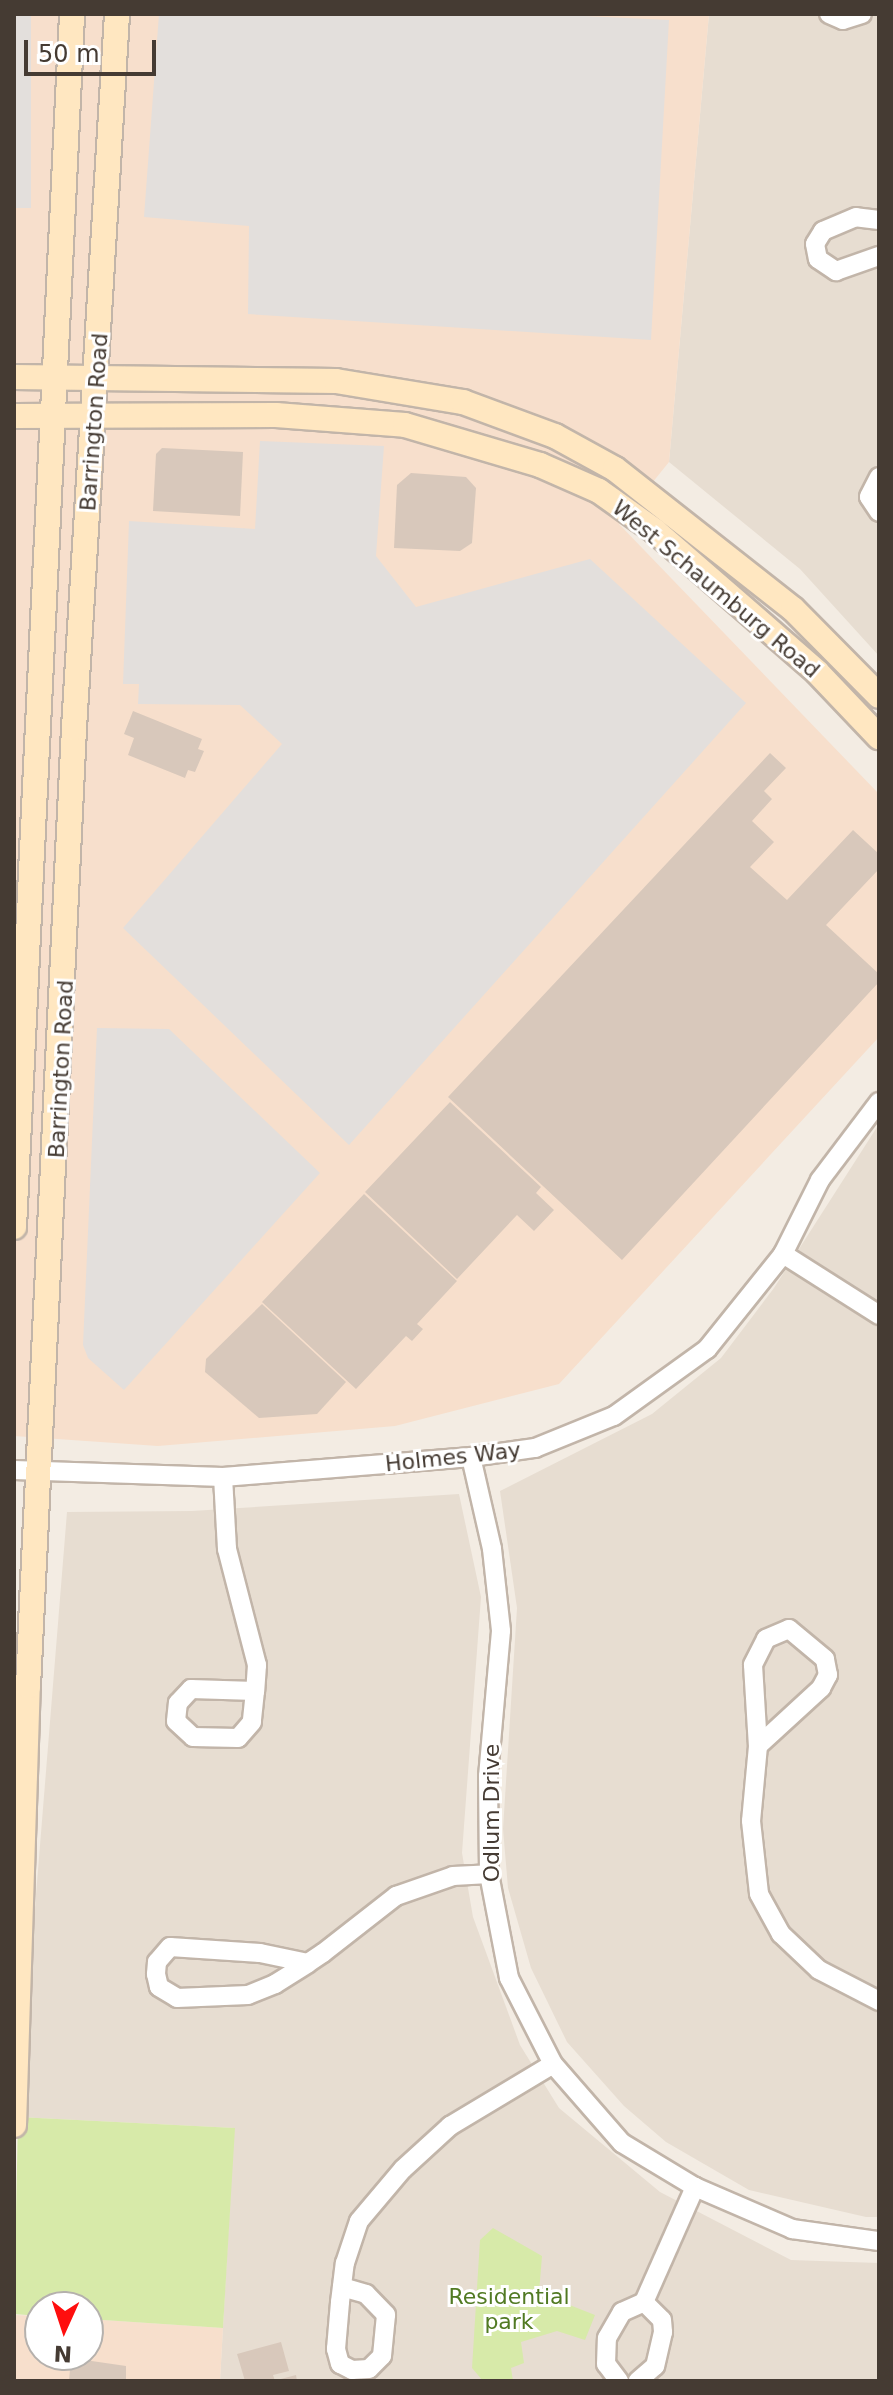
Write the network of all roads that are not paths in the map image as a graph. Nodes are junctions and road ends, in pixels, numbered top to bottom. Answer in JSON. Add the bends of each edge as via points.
{"nodes":[{"id":1,"x":72,"y":14,"type":"edge"},
{"id":2,"x":117,"y":14,"type":"edge"},
{"id":3,"x":829,"y":14,"type":"edge"},
{"id":4,"x":862,"y":14,"type":"edge"},
{"id":5,"x":879,"y":220,"type":"edge"},
{"id":6,"x":879,"y":256,"type":"edge"},
{"id":7,"x":14,"y":377,"type":"edge"},
{"id":8,"x":97,"y":377,"type":"junction"},
{"id":9,"x":52,"y":378,"type":"junction"},
{"id":10,"x":14,"y":416,"type":"edge"},
{"id":11,"x":50,"y":416,"type":"junction"},
{"id":12,"x":94,"y":417,"type":"junction"},
{"id":13,"x":879,"y":477,"type":"edge"},
{"id":14,"x":879,"y":512,"type":"edge"},
{"id":15,"x":879,"y":696,"type":"edge"},
{"id":16,"x":879,"y":737,"type":"edge"},
{"id":17,"x":879,"y":1102,"type":"edge"},
{"id":18,"x":14,"y":1227,"type":"edge"},
{"id":19,"x":783,"y":1254,"type":"junction"},
{"id":20,"x":879,"y":1315,"type":"edge"},
{"id":21,"x":471,"y":1457,"type":"junction"},
{"id":22,"x":14,"y":1470,"type":"edge"},
{"id":23,"x":41,"y":1471,"type":"junction"},
{"id":24,"x":223,"y":1477,"type":"junction"},
{"id":25,"x":255,"y":1691,"type":"dead end"},
{"id":26,"x":758,"y":1746,"type":"junction"},
{"id":27,"x":489,"y":1874,"type":"junction"},
{"id":28,"x":308,"y":1963,"type":"junction"},
{"id":29,"x":879,"y":2001,"type":"edge"},
{"id":30,"x":553,"y":2064,"type":"junction"},
{"id":31,"x":14,"y":2125,"type":"edge"},
{"id":32,"x":695,"y":2187,"type":"junction"},
{"id":33,"x":879,"y":2241,"type":"edge"},
{"id":34,"x":342,"y":2287,"type":"dead end"},
{"id":35,"x":644,"y":2302,"type":"junction"},
{"id":36,"x":619,"y":2381,"type":"edge"},
{"id":37,"x":638,"y":2381,"type":"edge"}],
"edges":[{"from":1,"to":9,"type":"main road","name":"Barrington Road"},
{"from":2,"to":8,"type":"main road","name":"Barrington Road"},
{"from":3,"to":4,"type":"street","via":[[843,20]]},
{"from":5,"to":6,"type":"street","via":[[856,217],[823,231],[815,244],[822,265],[836,271]]},
{"from":7,"to":9,"type":"main road","name":"West Schaumburg Road"},
{"from":8,"to":9,"type":"main road","name":"West Schaumburg Road"},
{"from":8,"to":12,"type":"main road","name":"Barrington Road"},
{"from":8,"to":15,"type":"main road","name":"West Schaumburg Road","via":[[336,381],[463,402],[555,436],[615,469],[793,609]]},
{"from":9,"to":11,"type":"main road","name":"Barrington Road"},
{"from":10,"to":11,"type":"main road","name":"West Schaumburg Road"},
{"from":11,"to":12,"type":"main road","name":"West Schaumburg Road"},
{"from":11,"to":18,"type":"main road","name":"Barrington Road"},
{"from":12,"to":16,"type":"main road","name":"West Schaumburg Road","via":[[276,415],[405,425],[540,465],[599,491],[655,531],[817,672]]},
{"from":12,"to":23,"type":"main road","name":"Barrington Road","via":[[74,728]]},
{"from":13,"to":14,"type":"street","via":[[869,497]]},
{"from":17,"to":19,"type":"street","name":"Holmes Way","via":[[820,1180]]},
{"from":19,"to":20,"type":"street"},
{"from":19,"to":21,"type":"street","name":"Holmes Way","via":[[707,1349],[614,1416],[535,1448]]},
{"from":21,"to":24,"type":"street","name":"Holmes Way"},
{"from":21,"to":27,"type":"street","name":"Odlum Drive","via":[[492,1549],[501,1631],[488,1776]]},
{"from":22,"to":23,"type":"street","name":"Holmes Way"},
{"from":23,"to":24,"type":"street","name":"Holmes Way"},
{"from":23,"to":31,"type":"main road","name":"Barrington Road","via":[[28,1686]]},
{"from":24,"to":25,"type":"street","via":[[227,1549],[254,1646]]},
{"from":26,"to":26,"type":"street","via":[[821,1688],[828,1675],[825,1659],[789,1629],[766,1639],[753,1665]]},
{"from":26,"to":29,"type":"street","via":[[751,1821],[759,1894],[781,1934],[819,1970]]},
{"from":27,"to":28,"type":"street","via":[[422,1884],[369,1914]]},
{"from":27,"to":30,"type":"street","name":"Odlum Drive","via":[[509,1978]]},
{"from":28,"to":28,"type":"street","via":[[260,1953],[170,1947],[157,1962],[156,1974],[167,1995],[219,2000],[275,1984]]},
{"from":30,"to":32,"type":"street","name":"Odlum Drive","via":[[622,2143]]},
{"from":30,"to":34,"type":"street","via":[[450,2126],[403,2169],[359,2221]]},
{"from":32,"to":33,"type":"street","name":"Odlum Drive","via":[[792,2229]]},
{"from":32,"to":35,"type":"street"},
{"from":35,"to":36,"type":"street","via":[[622,2312],[607,2338],[606,2364]]},
{"from":35,"to":37,"type":"street","via":[[662,2320],[663,2332],[655,2366]]}]}
